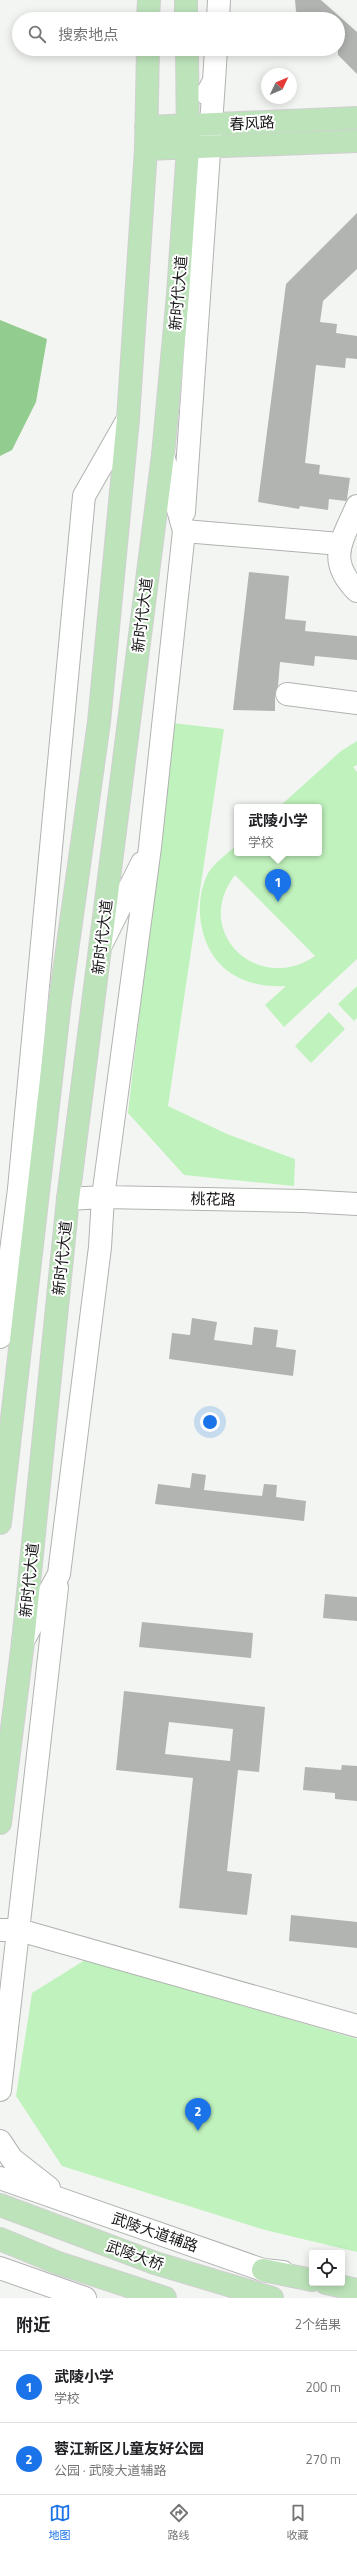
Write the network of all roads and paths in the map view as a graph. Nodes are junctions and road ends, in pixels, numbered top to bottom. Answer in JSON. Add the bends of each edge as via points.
{"nodes":[{"id":1,"x":149,"y":0,"type":"edge"},
{"id":2,"x":186,"y":0,"type":"edge"},
{"id":3,"x":219,"y":0,"type":"edge"},
{"id":4,"x":148,"y":12,"type":"edge"},
{"id":5,"x":186,"y":12,"type":"edge"},
{"id":6,"x":218,"y":12,"type":"edge"},
{"id":7,"x":148,"y":56,"type":"edge"},
{"id":8,"x":187,"y":56,"type":"edge"},
{"id":9,"x":216,"y":56,"type":"edge"},
{"id":10,"x":214,"y":81,"type":"junction"},
{"id":11,"x":357,"y":118,"type":"edge"},
{"id":12,"x":211,"y":125,"type":"junction"},
{"id":13,"x":188,"y":126,"type":"junction"},
{"id":14,"x":146,"y":127,"type":"junction"},
{"id":15,"x":357,"y":142,"type":"edge"},
{"id":16,"x":199,"y":148,"type":"junction"},
{"id":17,"x":146,"y":149,"type":"junction"},
{"id":18,"x":128,"y":419,"type":"junction"},
{"id":19,"x":163,"y":455,"type":"junction"},
{"id":20,"x":357,"y":506,"type":"edge"},
{"id":21,"x":184,"y":529,"type":"junction"},
{"id":22,"x":340,"y":544,"type":"junction"},
{"id":23,"x":357,"y":591,"type":"edge"},
{"id":24,"x":287,"y":694,"type":"dead end"},
{"id":25,"x":357,"y":703,"type":"edge"},
{"id":26,"x":150,"y":847,"type":"junction"},
{"id":27,"x":101,"y":944,"type":"junction"},
{"id":28,"x":103,"y":1196,"type":"junction"},
{"id":29,"x":68,"y":1199,"type":"junction"},
{"id":30,"x":357,"y":1204,"type":"edge"},
{"id":31,"x":0,"y":1337,"type":"edge"},
{"id":32,"x":0,"y":1523,"type":"edge"},
{"id":33,"x":59,"y":1574,"type":"junction"},
{"id":34,"x":23,"y":1642,"type":"junction"},
{"id":35,"x":0,"y":1823,"type":"edge"},
{"id":36,"x":9,"y":1930,"type":"edge"},
{"id":37,"x":357,"y":2026,"type":"edge"},
{"id":38,"x":0,"y":2090,"type":"edge"},
{"id":39,"x":0,"y":2141,"type":"edge"},
{"id":40,"x":0,"y":2178,"type":"edge"},
{"id":41,"x":0,"y":2205,"type":"edge"},
{"id":42,"x":83,"y":2207,"type":"junction"},
{"id":43,"x":0,"y":2239,"type":"edge"},
{"id":44,"x":0,"y":2268,"type":"edge"},
{"id":45,"x":262,"y":2270,"type":"junction"},
{"id":46,"x":309,"y":2274,"type":"edge"},
{"id":47,"x":0,"y":2277,"type":"edge"},
{"id":48,"x":345,"y":2277,"type":"edge"},
{"id":49,"x":357,"y":2278,"type":"edge"},
{"id":50,"x":309,"y":2279,"type":"edge"},
{"id":51,"x":32,"y":2280,"type":"junction"},
{"id":52,"x":339,"y":2286,"type":"edge"},
{"id":53,"x":357,"y":2290,"type":"edge"},
{"id":54,"x":85,"y":2298,"type":"edge"},
{"id":55,"x":165,"y":2298,"type":"edge"},
{"id":56,"x":272,"y":2298,"type":"edge"}],
"edges":[{"from":1,"to":4,"type":"main road"},
{"from":2,"to":5,"type":"main road"},
{"from":3,"to":6,"type":"street"},
{"from":7,"to":14,"type":"main road","name":"新时代大道"},
{"from":8,"to":13,"type":"main road","name":"新时代大道"},
{"from":9,"to":10,"type":"street"},
{"from":10,"to":12,"type":"street"},
{"from":10,"to":13,"type":"street"},
{"from":11,"to":12,"type":"main road","name":"春风路"},
{"from":12,"to":13,"type":"main road","name":"春风路"},
{"from":12,"to":16,"type":"street"},
{"from":13,"to":14,"type":"main road","name":"春风路"},
{"from":13,"to":16,"type":"main road","name":"新时代大道"},
{"from":14,"to":17,"type":"main road","name":"新时代大道"},
{"from":15,"to":16,"type":"main road","name":"春风路"},
{"from":16,"to":17,"type":"main road","name":"春风路"},
{"from":16,"to":19,"type":"main road","name":"新时代大道","via":[[178,294]]},
{"from":16,"to":21,"type":"street"},
{"from":17,"to":18,"type":"main road","name":"新时代大道"},
{"from":18,"to":31,"type":"street","via":[[84,496],[19,1189]]},
{"from":18,"to":32,"type":"main road","name":"新时代大道","via":[[99,722],[60,1001]]},
{"from":19,"to":21,"type":"street"},
{"from":19,"to":27,"type":"main road","name":"新时代大道"},
{"from":20,"to":22,"type":"street"},
{"from":21,"to":22,"type":"street"},
{"from":21,"to":26,"type":"street"},
{"from":22,"to":23,"type":"street","via":[[338,564],[348,582]]},
{"from":24,"to":25,"type":"street"},
{"from":26,"to":27,"type":"street"},
{"from":26,"to":28,"type":"street"},
{"from":27,"to":29,"type":"main road","name":"新时代大道"},
{"from":28,"to":29,"type":"street","name":"桃花路"},
{"from":28,"to":30,"type":"street","name":"桃花路"},
{"from":28,"to":33,"type":"street","via":[[100,1247]]},
{"from":29,"to":34,"type":"main road","name":"新时代大道"},
{"from":33,"to":34,"type":"street"},
{"from":33,"to":36,"type":"street"},
{"from":34,"to":35,"type":"main road","name":"新时代大道"},
{"from":36,"to":37,"type":"street"},
{"from":36,"to":38,"type":"street"},
{"from":39,"to":42,"type":"street","via":[[12,2159],[31,2176]]},
{"from":40,"to":42,"type":"street","name":"武陵大道辅路"},
{"from":41,"to":56,"type":"main road","name":"武陵大桥","via":[[155,2263]]},
{"from":42,"to":45,"type":"street","name":"武陵大道辅路"},
{"from":43,"to":55,"type":"main road","name":"武陵大桥","via":[[58,2263]]},
{"from":44,"to":51,"type":"street"},
{"from":45,"to":46,"type":"street","name":"武陵大道辅路"},
{"from":45,"to":50,"type":"main road"},
{"from":47,"to":51,"type":"street"},
{"from":48,"to":49,"type":"street"},
{"from":51,"to":54,"type":"street"},
{"from":52,"to":53,"type":"main road"}]}
